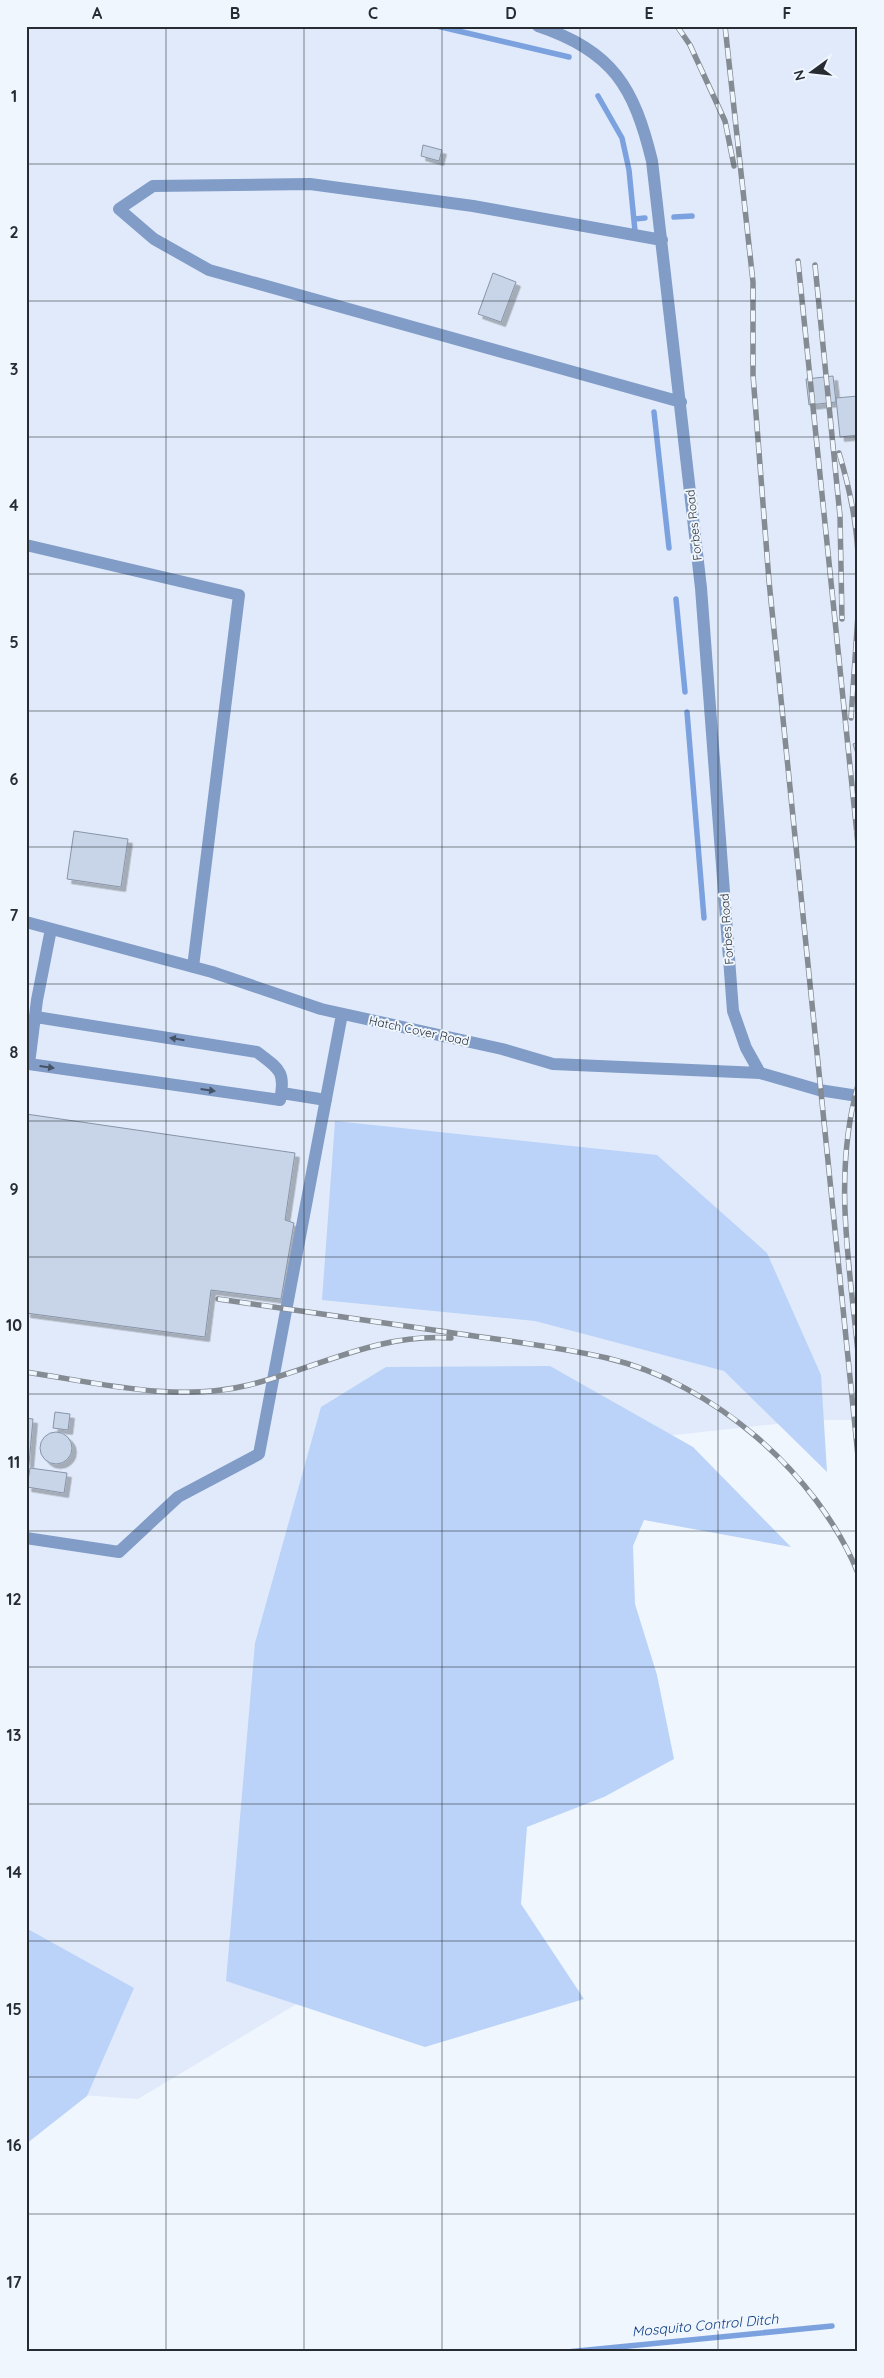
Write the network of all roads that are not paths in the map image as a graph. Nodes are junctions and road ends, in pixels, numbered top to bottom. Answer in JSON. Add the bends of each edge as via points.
{"nodes":[{"id":1,"x":538,"y":26,"type":"edge"},
{"id":2,"x":662,"y":240,"type":"junction"},
{"id":3,"x":681,"y":402,"type":"junction"},
{"id":4,"x":26,"y":545,"type":"edge"},
{"id":5,"x":26,"y":922,"type":"edge"},
{"id":6,"x":51,"y":929,"type":"junction"},
{"id":7,"x":193,"y":967,"type":"junction"},
{"id":8,"x":342,"y":1014,"type":"junction"},
{"id":9,"x":36,"y":1017,"type":"junction"},
{"id":10,"x":760,"y":1073,"type":"junction"},
{"id":11,"x":282,"y":1093,"type":"junction"},
{"id":12,"x":858,"y":1096,"type":"edge"},
{"id":13,"x":326,"y":1100,"type":"junction"},
{"id":14,"x":26,"y":1538,"type":"edge"}],
"edges":[{"from":1,"to":2,"type":"street","name":"Forbes Road","via":[[584,45],[606,62],[627,90],[643,124],[652,161]]},
{"from":2,"to":3,"type":"street","name":"Forbes Road"},
{"from":2,"to":3,"type":"street","via":[[473,206],[310,184],[153,186],[119,208],[154,239],[209,270]]},
{"from":3,"to":10,"type":"street","name":"Forbes Road","via":[[702,598],[734,1011],[746,1048]]},
{"from":4,"to":7,"type":"street","via":[[239,595]]},
{"from":5,"to":6,"type":"street","name":"Hatch Cover Road"},
{"from":6,"to":7,"type":"street","name":"Hatch Cover Road"},
{"from":6,"to":9,"type":"street"},
{"from":7,"to":8,"type":"street","name":"Hatch Cover Road"},
{"from":8,"to":10,"type":"street","name":"Hatch Cover Road","via":[[553,1064]]},
{"from":8,"to":13,"type":"street"},
{"from":11,"to":9,"type":"street","one_way":true,"via":[[284,1079],[279,1069],[257,1052]]},
{"from":9,"to":11,"type":"street","one_way":true,"via":[[29,1064],[280,1100]]},
{"from":10,"to":12,"type":"street","name":"Hatch Cover Road","via":[[819,1090]]},
{"from":11,"to":13,"type":"street"},
{"from":13,"to":14,"type":"street","via":[[259,1454],[178,1497],[119,1552]]}]}
